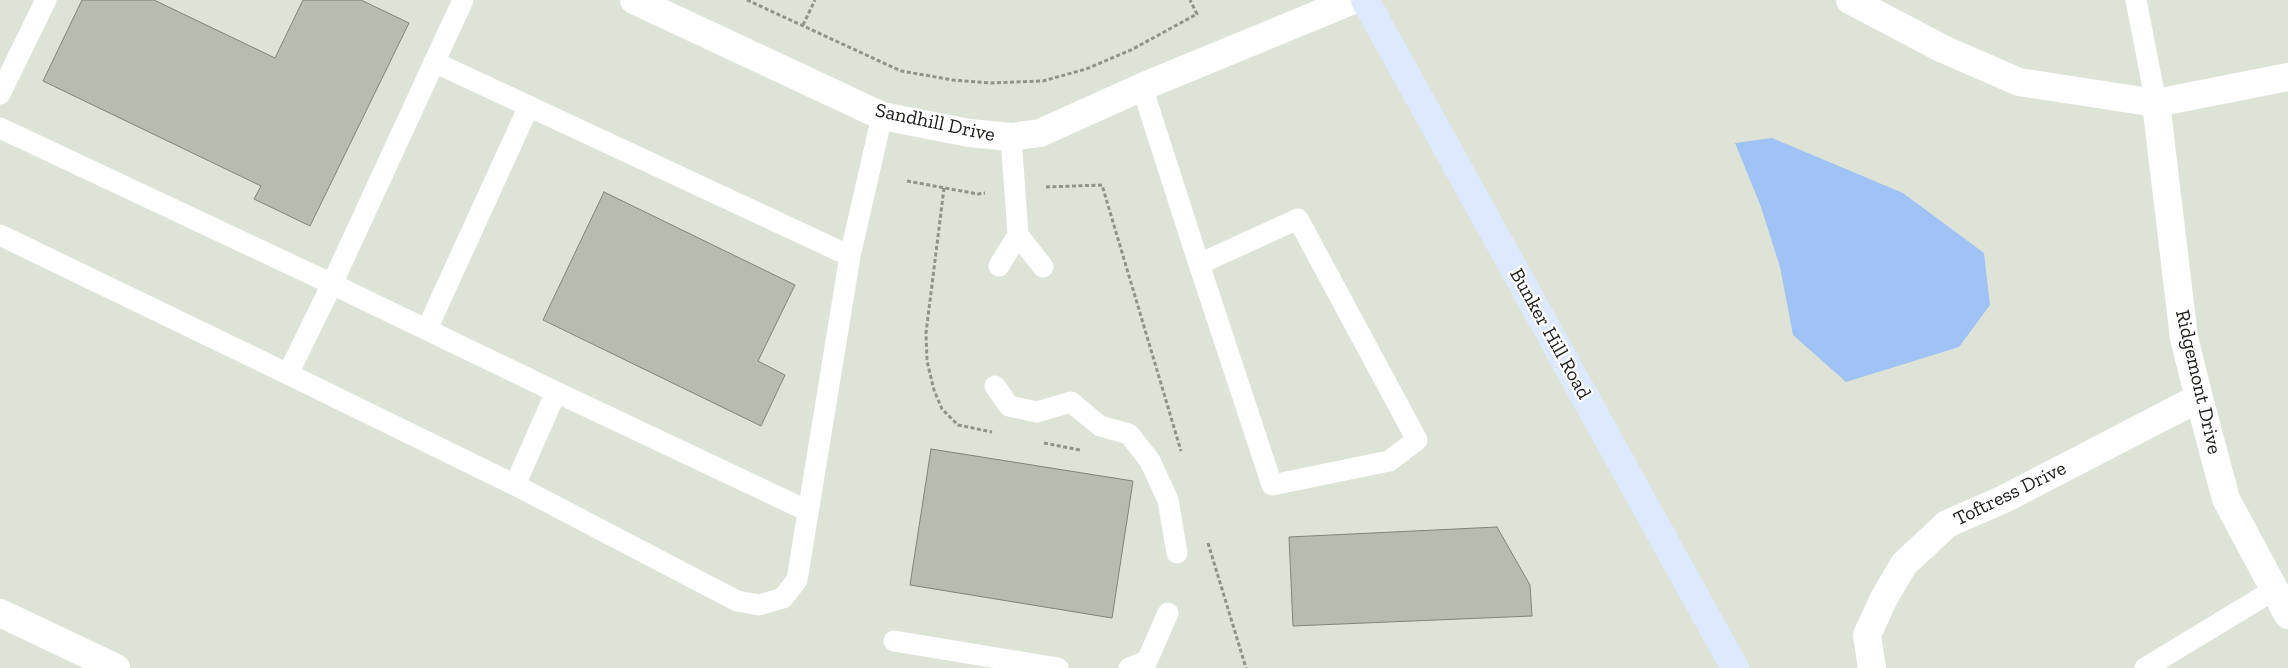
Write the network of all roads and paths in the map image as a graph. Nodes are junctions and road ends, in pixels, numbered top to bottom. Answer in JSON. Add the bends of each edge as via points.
{"nodes":[{"id":1,"x":46,"y":0,"type":"edge"},
{"id":2,"x":463,"y":0,"type":"edge"},
{"id":3,"x":634,"y":0,"type":"edge"},
{"id":4,"x":747,"y":0,"type":"edge"},
{"id":5,"x":815,"y":0,"type":"edge"},
{"id":6,"x":1190,"y":0,"type":"edge"},
{"id":7,"x":1352,"y":0,"type":"edge"},
{"id":8,"x":1365,"y":0,"type":"edge"},
{"id":9,"x":1850,"y":0,"type":"edge"},
{"id":10,"x":2136,"y":0,"type":"edge"},
{"id":11,"x":803,"y":25,"type":"junction"},
{"id":12,"x":434,"y":62,"type":"junction"},
{"id":13,"x":2288,"y":77,"type":"edge"},
{"id":14,"x":1142,"y":87,"type":"junction"},
{"id":15,"x":0,"y":94,"type":"edge"},
{"id":16,"x":2156,"y":103,"type":"junction"},
{"id":17,"x":529,"y":106,"type":"junction"},
{"id":18,"x":882,"y":116,"type":"junction"},
{"id":19,"x":0,"y":128,"type":"edge"},
{"id":20,"x":1011,"y":137,"type":"junction"},
{"id":21,"x":907,"y":181,"type":"dead end"},
{"id":22,"x":1015,"y":188,"type":"junction"},
{"id":23,"x":0,"y":235,"type":"edge"},
{"id":24,"x":1018,"y":235,"type":"junction"},
{"id":25,"x":850,"y":256,"type":"junction"},
{"id":26,"x":1200,"y":264,"type":"junction"},
{"id":27,"x":999,"y":266,"type":"dead end"},
{"id":28,"x":1043,"y":266,"type":"dead end"},
{"id":29,"x":332,"y":284,"type":"junction"},
{"id":30,"x":427,"y":329,"type":"junction"},
{"id":31,"x":288,"y":374,"type":"junction"},
{"id":32,"x":995,"y":386,"type":"dead end"},
{"id":33,"x":556,"y":392,"type":"junction"},
{"id":34,"x":2199,"y":398,"type":"junction"},
{"id":35,"x":1184,"y":460,"type":"dead end"},
{"id":36,"x":515,"y":485,"type":"junction"},
{"id":37,"x":808,"y":511,"type":"junction"},
{"id":38,"x":1206,"y":535,"type":"dead end"},
{"id":39,"x":1177,"y":553,"type":"dead end"},
{"id":40,"x":2274,"y":590,"type":"junction"},
{"id":41,"x":0,"y":613,"type":"edge"},
{"id":42,"x":1168,"y":613,"type":"dead end"},
{"id":43,"x":2288,"y":615,"type":"edge"},
{"id":44,"x":894,"y":640,"type":"dead end"},
{"id":45,"x":116,"y":668,"type":"edge"},
{"id":46,"x":1058,"y":668,"type":"edge"},
{"id":47,"x":1129,"y":668,"type":"edge"},
{"id":48,"x":1246,"y":668,"type":"edge"},
{"id":49,"x":1736,"y":668,"type":"edge"},
{"id":50,"x":1872,"y":668,"type":"edge"},
{"id":51,"x":2145,"y":668,"type":"edge"}],
"edges":[{"from":1,"to":15,"type":"lane"},
{"from":2,"to":12,"type":"lane"},
{"from":3,"to":18,"type":"street","name":"Sandhill Drive"},
{"from":4,"to":11,"type":"path"},
{"from":5,"to":11,"type":"path"},
{"from":6,"to":11,"type":"path","via":[[1197,14],[1130,50],[1086,69],[1043,81],[991,83],[901,71]]},
{"from":7,"to":14,"type":"street","name":"Sandhill Drive"},
{"from":8,"to":49,"type":"main road","name":"Bunker Hill Road"},
{"from":9,"to":16,"type":"street","via":[[1943,49],[2019,82]]},
{"from":10,"to":16,"type":"lane"},
{"from":12,"to":17,"type":"lane"},
{"from":12,"to":29,"type":"lane"},
{"from":13,"to":16,"type":"street"},
{"from":14,"to":20,"type":"street","name":"Sandhill Drive","via":[[1040,134]]},
{"from":14,"to":26,"type":"lane"},
{"from":16,"to":34,"type":"street","name":"Ridgemont Drive","via":[[2184,338]]},
{"from":17,"to":25,"type":"lane"},
{"from":17,"to":30,"type":"lane"},
{"from":18,"to":20,"type":"street","name":"Sandhill Drive","via":[[969,133]]},
{"from":18,"to":25,"type":"lane"},
{"from":19,"to":29,"type":"lane"},
{"from":20,"to":22,"type":"lane"},
{"from":21,"to":22,"type":"path","via":[[978,194]]},
{"from":22,"to":24,"type":"lane"},
{"from":22,"to":35,"type":"path","via":[[1102,185]]},
{"from":23,"to":31,"type":"lane"},
{"from":24,"to":27,"type":"lane"},
{"from":24,"to":28,"type":"lane"},
{"from":25,"to":37,"type":"lane"},
{"from":26,"to":26,"type":"lane","via":[[1272,485],[1390,461],[1417,440],[1298,218]]},
{"from":29,"to":30,"type":"lane"},
{"from":29,"to":31,"type":"lane"},
{"from":30,"to":33,"type":"lane"},
{"from":31,"to":36,"type":"lane"},
{"from":32,"to":39,"type":"lane","via":[[1009,406],[1038,412],[1071,402],[1100,426],[1129,434],[1150,461],[1168,500]]},
{"from":33,"to":36,"type":"lane"},
{"from":33,"to":37,"type":"lane"},
{"from":34,"to":40,"type":"street","name":"Ridgemont Drive","via":[[2226,500]]},
{"from":34,"to":50,"type":"street","name":"Toftress Drive","via":[[2004,499],[1947,524],[1904,564],[1884,598],[1867,635]]},
{"from":36,"to":37,"type":"lane","via":[[737,601],[759,605],[782,598],[797,580]]},
{"from":38,"to":48,"type":"path"},
{"from":40,"to":43,"type":"street","name":"Ridgemont Drive"},
{"from":40,"to":51,"type":"lane"},
{"from":41,"to":45,"type":"street"},
{"from":42,"to":47,"type":"lane","via":[[1147,661]]},
{"from":44,"to":46,"type":"lane"}]}
